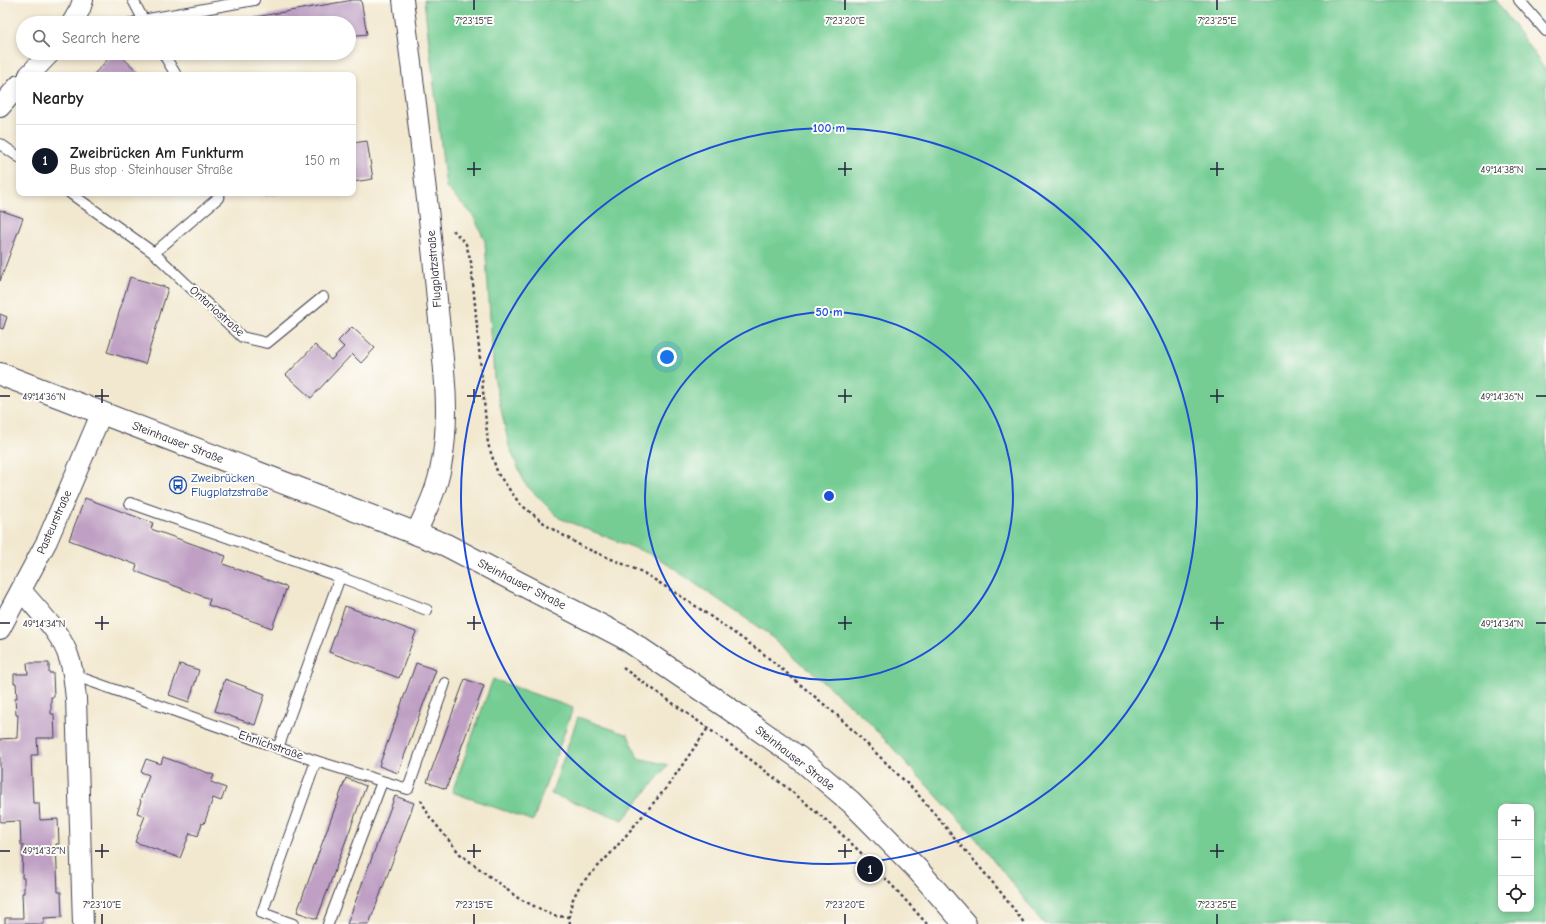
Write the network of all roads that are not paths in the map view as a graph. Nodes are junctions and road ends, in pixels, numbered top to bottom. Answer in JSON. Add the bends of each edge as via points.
{"nodes":[{"id":1,"x":83,"y":0,"type":"edge"},
{"id":2,"x":133,"y":0,"type":"edge"},
{"id":3,"x":254,"y":0,"type":"edge"},
{"id":4,"x":403,"y":0,"type":"edge"},
{"id":5,"x":1519,"y":0,"type":"edge"},
{"id":6,"x":76,"y":16,"type":"edge"},
{"id":7,"x":141,"y":16,"type":"edge"},
{"id":8,"x":170,"y":16,"type":"edge"},
{"id":9,"x":1546,"y":31,"type":"edge"},
{"id":10,"x":43,"y":60,"type":"edge"},
{"id":11,"x":167,"y":60,"type":"edge"},
{"id":12,"x":31,"y":72,"type":"edge"},
{"id":13,"x":174,"y":72,"type":"edge"},
{"id":14,"x":16,"y":88,"type":"edge"},
{"id":15,"x":0,"y":107,"type":"edge"},
{"id":16,"x":0,"y":144,"type":"edge"},
{"id":17,"x":16,"y":155,"type":"edge"},
{"id":18,"x":74,"y":196,"type":"edge"},
{"id":19,"x":219,"y":196,"type":"edge"},
{"id":20,"x":154,"y":253,"type":"junction"},
{"id":21,"x":323,"y":297,"type":"dead end"},
{"id":22,"x":0,"y":374,"type":"edge"},
{"id":23,"x":102,"y":412,"type":"junction"},
{"id":24,"x":130,"y":503,"type":"dead end"},
{"id":25,"x":416,"y":534,"type":"junction"},
{"id":26,"x":340,"y":577,"type":"junction"},
{"id":27,"x":21,"y":590,"type":"junction"},
{"id":28,"x":427,"y":610,"type":"dead end"},
{"id":29,"x":0,"y":629,"type":"edge"},
{"id":30,"x":73,"y":674,"type":"junction"},
{"id":31,"x":446,"y":683,"type":"dead end"},
{"id":32,"x":278,"y":748,"type":"junction"},
{"id":33,"x":316,"y":761,"type":"junction"},
{"id":34,"x":382,"y":782,"type":"junction"},
{"id":35,"x":83,"y":924,"type":"edge"},
{"id":36,"x":293,"y":924,"type":"edge"},
{"id":37,"x":328,"y":924,"type":"edge"},
{"id":38,"x":965,"y":924,"type":"edge"}],
"edges":[{"from":1,"to":6,"type":"street"},
{"from":2,"to":7,"type":"lane"},
{"from":3,"to":8,"type":"lane"},
{"from":4,"to":25,"type":"street","name":"Flugplatzstraße","via":[[429,218],[446,394],[442,466],[433,496]]},
{"from":5,"to":9,"type":"lane"},
{"from":10,"to":12,"type":"street"},
{"from":11,"to":13,"type":"lane"},
{"from":14,"to":15,"type":"street"},
{"from":16,"to":17,"type":"lane"},
{"from":18,"to":20,"type":"lane","name":"Ontariostraße"},
{"from":19,"to":20,"type":"lane"},
{"from":20,"to":21,"type":"lane","name":"Ontariostraße","via":[[242,337],[267,343]]},
{"from":22,"to":23,"type":"main road","name":"Steinhauser Straße"},
{"from":23,"to":25,"type":"main road","name":"Steinhauser Straße"},
{"from":23,"to":27,"type":"street","name":"Pasteurstraße","via":[[48,541]]},
{"from":24,"to":26,"type":"lane"},
{"from":25,"to":38,"type":"main road","name":"Steinhauser Straße","via":[[446,545],[623,637],[798,757],[851,802]]},
{"from":26,"to":28,"type":"lane"},
{"from":26,"to":32,"type":"lane"},
{"from":27,"to":29,"type":"street","name":"Pasteurstraße"},
{"from":27,"to":30,"type":"street","via":[[60,638],[69,657]]},
{"from":30,"to":32,"type":"lane","name":"Ehrlichstraße"},
{"from":30,"to":35,"type":"street","via":[[76,698]]},
{"from":31,"to":34,"type":"lane","via":[[408,789]]},
{"from":32,"to":33,"type":"lane","name":"Ehrlichstraße"},
{"from":33,"to":34,"type":"lane"},
{"from":33,"to":36,"type":"lane","name":"Ehrlichstraße","via":[[262,913]]},
{"from":34,"to":37,"type":"lane"}]}
